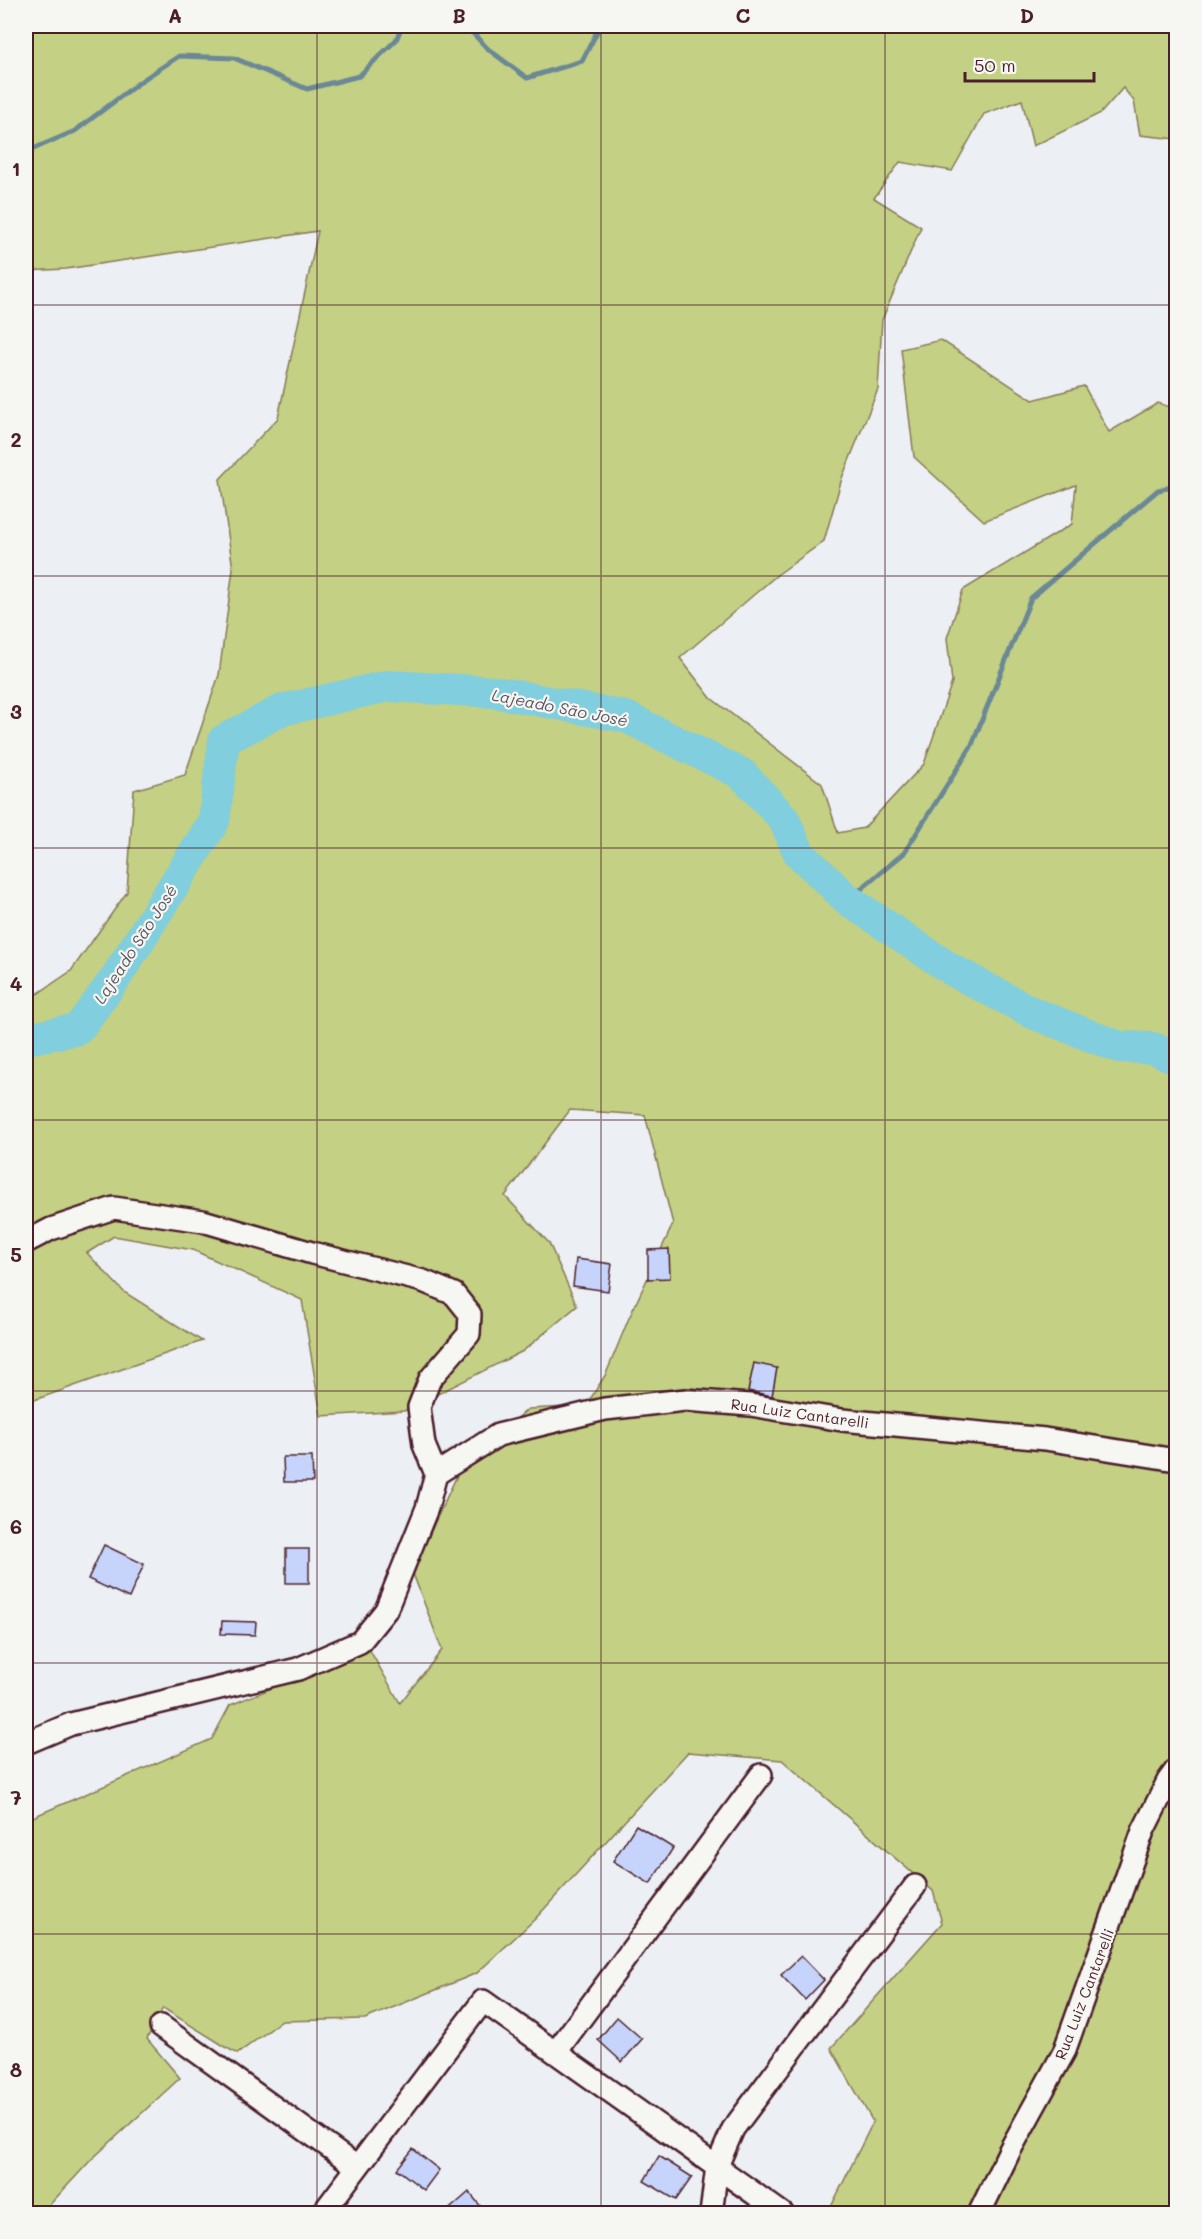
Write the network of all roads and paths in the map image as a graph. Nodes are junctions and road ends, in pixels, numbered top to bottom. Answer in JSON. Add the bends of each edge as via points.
{"nodes":[{"id":1,"x":26,"y":1242,"type":"edge"},
{"id":2,"x":1176,"y":1461,"type":"edge"},
{"id":3,"x":436,"y":1474,"type":"junction"},
{"id":4,"x":26,"y":1743,"type":"edge"},
{"id":5,"x":1176,"y":1770,"type":"edge"},
{"id":6,"x":761,"y":1775,"type":"dead end"},
{"id":7,"x":915,"y":1886,"type":"dead end"},
{"id":8,"x":161,"y":2026,"type":"dead end"},
{"id":9,"x":556,"y":2052,"type":"junction"},
{"id":10,"x":717,"y":2166,"type":"junction"},
{"id":11,"x":357,"y":2168,"type":"junction"},
{"id":12,"x":322,"y":2214,"type":"edge"},
{"id":13,"x":711,"y":2214,"type":"edge"},
{"id":14,"x":783,"y":2214,"type":"edge"},
{"id":15,"x":979,"y":2214,"type":"edge"}],
"edges":[{"from":1,"to":3,"type":"street","via":[[51,1229],[114,1208],[203,1221],[423,1281],[454,1294],[470,1314],[469,1334],[430,1379],[420,1407],[424,1445]]},
{"from":2,"to":3,"type":"street","name":"Rua Luiz Cantarelli","via":[[1045,1439],[685,1400],[605,1409],[498,1435]]},
{"from":3,"to":4,"type":"street","via":[[427,1508],[386,1610],[360,1642],[298,1669],[71,1724]]},
{"from":5,"to":15,"type":"street","name":"Rua Luiz Cantarelli","via":[[1143,1831],[1064,2052]]},
{"from":6,"to":9,"type":"street"},
{"from":7,"to":10,"type":"street","via":[[733,2129]]},
{"from":8,"to":11,"type":"street"},
{"from":9,"to":10,"type":"street"},
{"from":9,"to":11,"type":"street","via":[[483,2001]]},
{"from":10,"to":13,"type":"street"},
{"from":10,"to":14,"type":"street"},
{"from":11,"to":12,"type":"street"}]}
